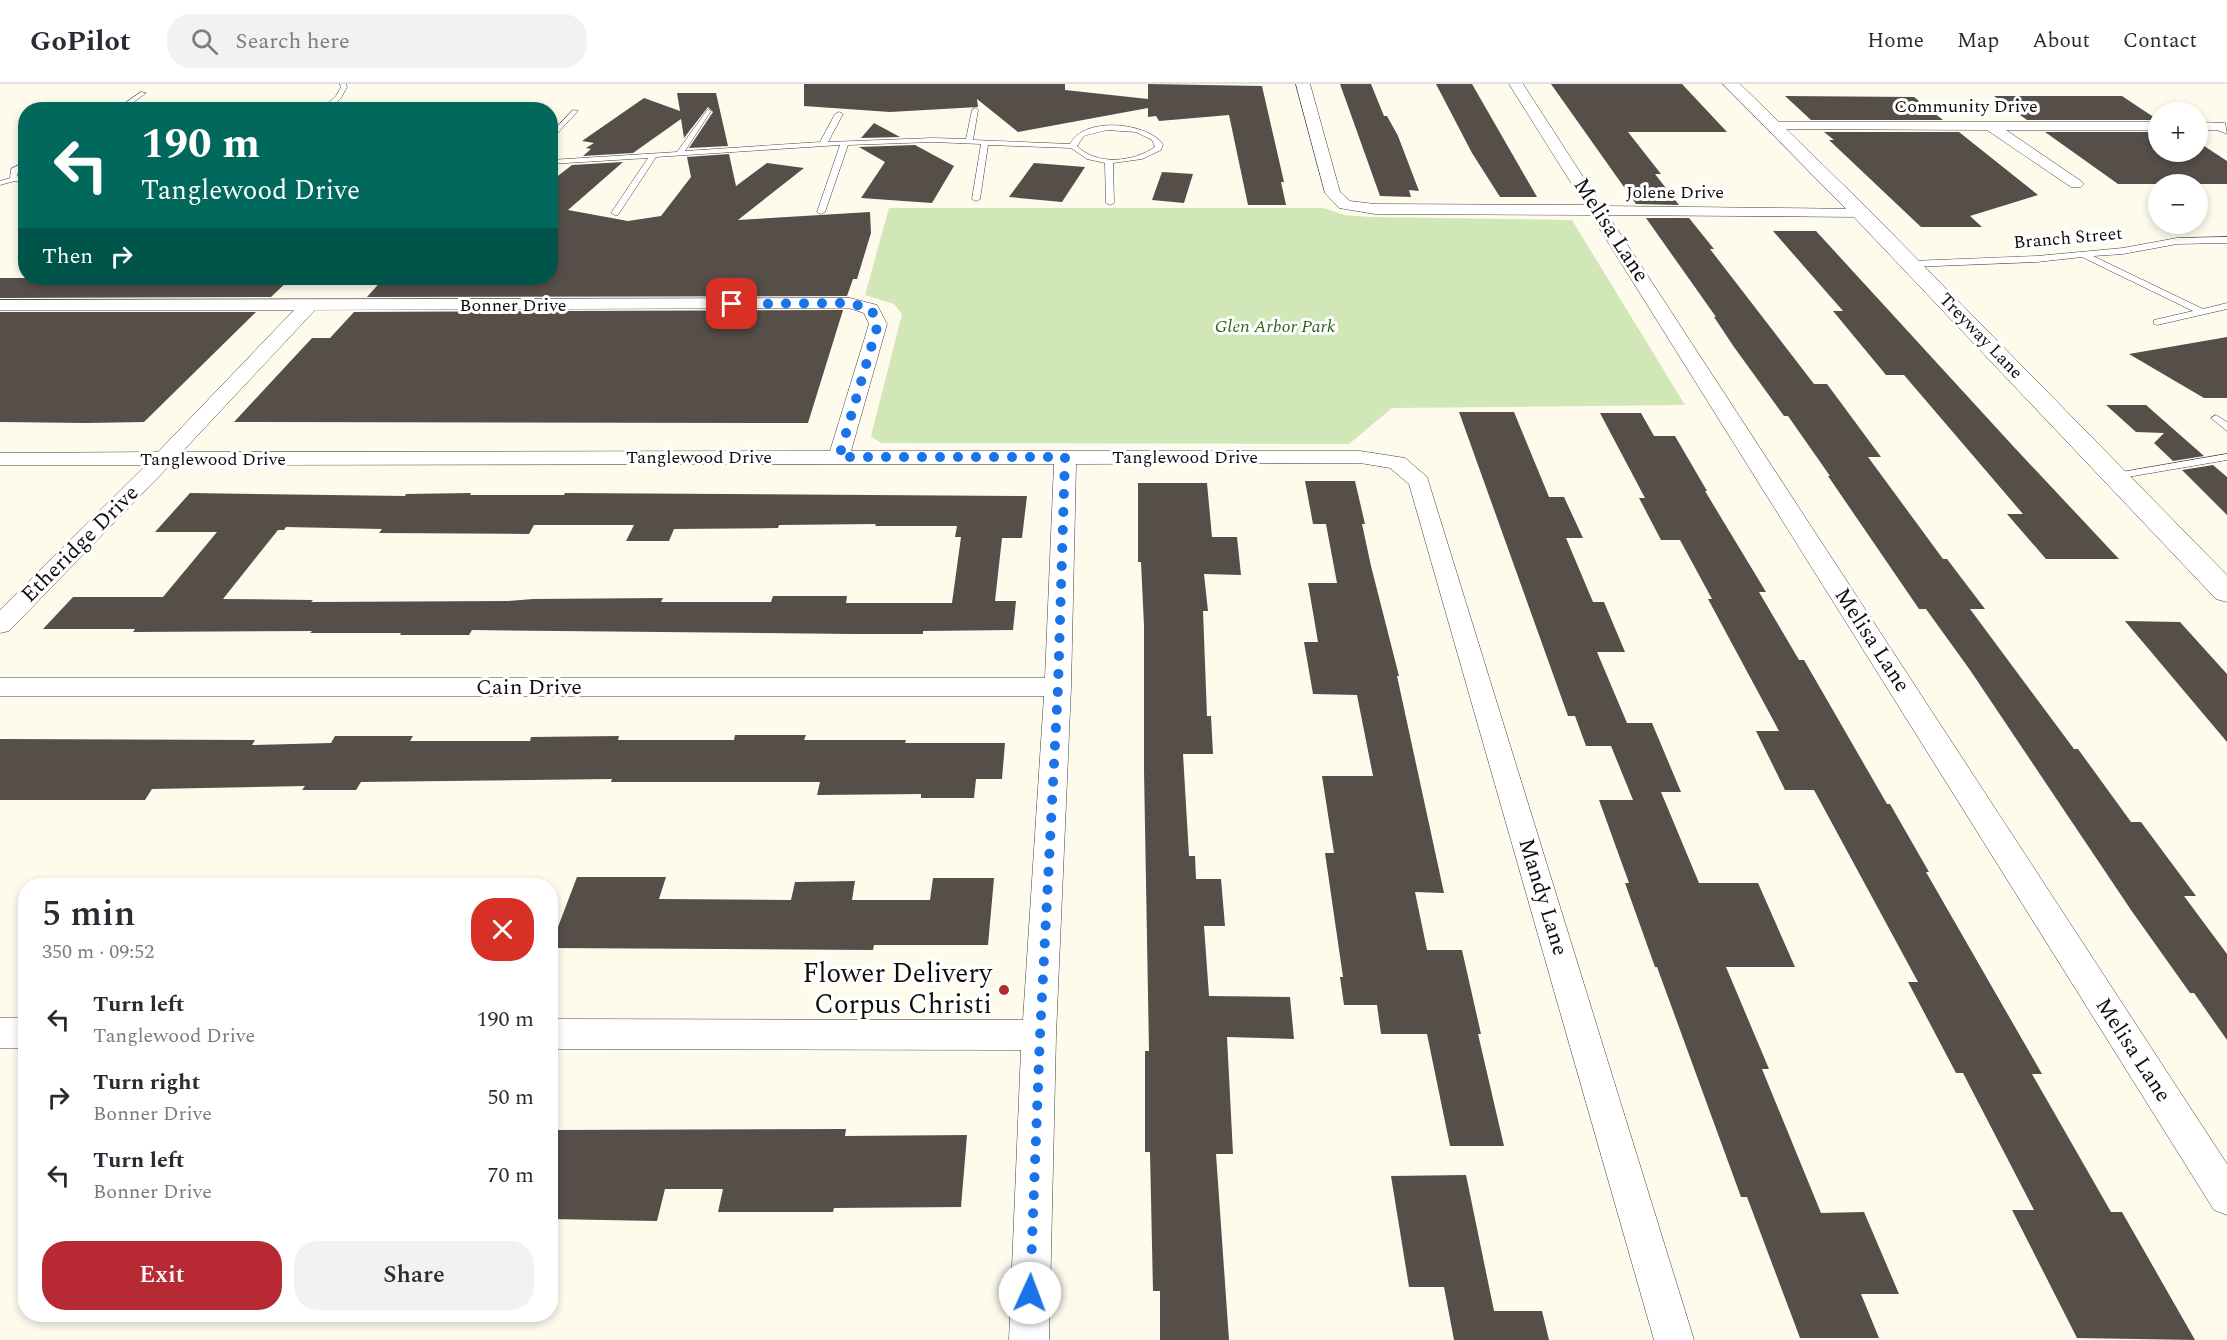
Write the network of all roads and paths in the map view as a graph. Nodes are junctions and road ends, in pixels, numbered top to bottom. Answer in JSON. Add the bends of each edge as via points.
{"nodes":[{"id":1,"x":343,"y":84,"type":"edge"},
{"id":2,"x":1303,"y":84,"type":"edge"},
{"id":3,"x":1516,"y":84,"type":"edge"},
{"id":4,"x":1731,"y":84,"type":"edge"},
{"id":5,"x":144,"y":93,"type":"dead end"},
{"id":6,"x":130,"y":102,"type":"edge"},
{"id":7,"x":333,"y":102,"type":"edge"},
{"id":8,"x":975,"y":110,"type":"dead end"},
{"id":9,"x":575,"y":111,"type":"dead end"},
{"id":10,"x":708,"y":111,"type":"dead end"},
{"id":11,"x":839,"y":114,"type":"dead end"},
{"id":12,"x":1774,"y":126,"type":"junction"},
{"id":13,"x":1990,"y":126,"type":"junction"},
{"id":14,"x":2148,"y":126,"type":"edge"},
{"id":15,"x":2208,"y":127,"type":"edge"},
{"id":16,"x":2224,"y":128,"type":"edge"},
{"id":17,"x":558,"y":130,"type":"edge"},
{"id":18,"x":969,"y":141,"type":"junction"},
{"id":19,"x":985,"y":141,"type":"junction"},
{"id":20,"x":845,"y":143,"type":"junction"},
{"id":21,"x":823,"y":144,"type":"junction"},
{"id":22,"x":1073,"y":146,"type":"junction"},
{"id":23,"x":680,"y":154,"type":"junction"},
{"id":24,"x":653,"y":156,"type":"junction"},
{"id":25,"x":1109,"y":161,"type":"junction"},
{"id":26,"x":558,"y":162,"type":"edge"},
{"id":27,"x":18,"y":168,"type":"edge"},
{"id":28,"x":16,"y":178,"type":"joint"},
{"id":29,"x":0,"y":183,"type":"edge"},
{"id":30,"x":2076,"y":184,"type":"dead end"},
{"id":31,"x":976,"y":199,"type":"dead end"},
{"id":32,"x":1110,"y":203,"type":"dead end"},
{"id":33,"x":1599,"y":211,"type":"junction"},
{"id":34,"x":820,"y":212,"type":"dead end"},
{"id":35,"x":1860,"y":212,"type":"junction"},
{"id":36,"x":615,"y":213,"type":"dead end"},
{"id":37,"x":2227,"y":240,"type":"edge"},
{"id":38,"x":2083,"y":255,"type":"junction"},
{"id":39,"x":1911,"y":264,"type":"junction"},
{"id":40,"x":0,"y":305,"type":"edge"},
{"id":41,"x":308,"y":306,"type":"junction"},
{"id":42,"x":2227,"y":306,"type":"edge"},
{"id":43,"x":2200,"y":311,"type":"junction"},
{"id":44,"x":2157,"y":322,"type":"dead end"},
{"id":45,"x":2216,"y":418,"type":"dead end"},
{"id":46,"x":2227,"y":428,"type":"edge"},
{"id":47,"x":839,"y":457,"type":"junction"},
{"id":48,"x":1065,"y":457,"type":"junction"},
{"id":49,"x":2227,"y":457,"type":"edge"},
{"id":50,"x":0,"y":459,"type":"edge"},
{"id":51,"x":163,"y":460,"type":"junction"},
{"id":52,"x":1397,"y":463,"type":"joint"},
{"id":53,"x":2116,"y":476,"type":"junction"},
{"id":54,"x":2227,"y":592,"type":"edge"},
{"id":55,"x":0,"y":625,"type":"edge"},
{"id":56,"x":0,"y":687,"type":"edge"},
{"id":57,"x":1058,"y":687,"type":"junction"},
{"id":58,"x":0,"y":1033,"type":"edge"},
{"id":59,"x":18,"y":1033,"type":"edge"},
{"id":60,"x":558,"y":1034,"type":"edge"},
{"id":61,"x":1040,"y":1035,"type":"junction"},
{"id":62,"x":2227,"y":1197,"type":"edge"},
{"id":63,"x":1029,"y":1340,"type":"edge"},
{"id":64,"x":1674,"y":1340,"type":"edge"}],
"edges":[{"from":1,"to":7,"type":"lane"},
{"from":2,"to":33,"type":"street","name":"Jolene Drive","via":[[1333,193],[1345,205],[1375,209]]},
{"from":3,"to":33,"type":"street","name":"Melisa Lane"},
{"from":4,"to":12,"type":"street","name":"Treyway Lane"},
{"from":5,"to":6,"type":"lane"},
{"from":8,"to":18,"type":"lane"},
{"from":9,"to":17,"type":"lane"},
{"from":10,"to":23,"type":"lane"},
{"from":11,"to":21,"type":"lane"},
{"from":12,"to":13,"type":"street","name":"Community Drive"},
{"from":12,"to":35,"type":"street","name":"Treyway Lane"},
{"from":13,"to":14,"type":"street","name":"Community Drive"},
{"from":13,"to":30,"type":"street"},
{"from":15,"to":16,"type":"street"},
{"from":18,"to":19,"type":"lane"},
{"from":18,"to":20,"type":"lane"},
{"from":19,"to":22,"type":"lane"},
{"from":19,"to":31,"type":"lane"},
{"from":20,"to":21,"type":"lane"},
{"from":20,"to":34,"type":"lane"},
{"from":21,"to":23,"type":"lane"},
{"from":22,"to":25,"type":"lane","via":[[1088,157]]},
{"from":22,"to":25,"type":"lane","via":[[1086,133],[1120,128],[1143,131],[1159,144],[1145,157]]},
{"from":23,"to":24,"type":"lane"},
{"from":24,"to":26,"type":"lane"},
{"from":24,"to":36,"type":"lane"},
{"from":25,"to":32,"type":"lane"},
{"from":27,"to":28,"type":"lane","via":[[14,171]]},
{"from":28,"to":29,"type":"lane"},
{"from":33,"to":35,"type":"street","name":"Jolene Drive"},
{"from":33,"to":62,"type":"street","name":"Melisa Lane"},
{"from":35,"to":39,"type":"street","name":"Treyway Lane"},
{"from":37,"to":38,"type":"lane","name":"Branch Street","via":[[2177,241]]},
{"from":38,"to":39,"type":"lane","name":"Branch Street"},
{"from":38,"to":43,"type":"lane"},
{"from":39,"to":53,"type":"street","name":"Treyway Lane"},
{"from":40,"to":41,"type":"street","name":"Bonner Drive"},
{"from":41,"to":47,"type":"street","name":"Bonner Drive","via":[[850,303],[871,309],[878,324]]},
{"from":41,"to":51,"type":"street","name":"Etheridge Drive"},
{"from":42,"to":43,"type":"lane"},
{"from":43,"to":44,"type":"lane"},
{"from":45,"to":46,"type":"lane"},
{"from":47,"to":48,"type":"street","name":"Tanglewood Drive"},
{"from":47,"to":51,"type":"street","name":"Tanglewood Drive"},
{"from":48,"to":52,"type":"street","name":"Tanglewood Drive","via":[[1360,457]]},
{"from":48,"to":57,"type":"street"},
{"from":49,"to":53,"type":"lane"},
{"from":50,"to":51,"type":"street","name":"Tanglewood Drive"},
{"from":51,"to":55,"type":"street","name":"Etheridge Drive"},
{"from":52,"to":64,"type":"street","name":"Mandy Lane","via":[[1419,482]]},
{"from":53,"to":54,"type":"street","name":"Treyway Lane"},
{"from":56,"to":57,"type":"street","name":"Cain Drive"},
{"from":57,"to":61,"type":"street"},
{"from":58,"to":59,"type":"street"},
{"from":60,"to":61,"type":"street"},
{"from":61,"to":63,"type":"street"}]}
